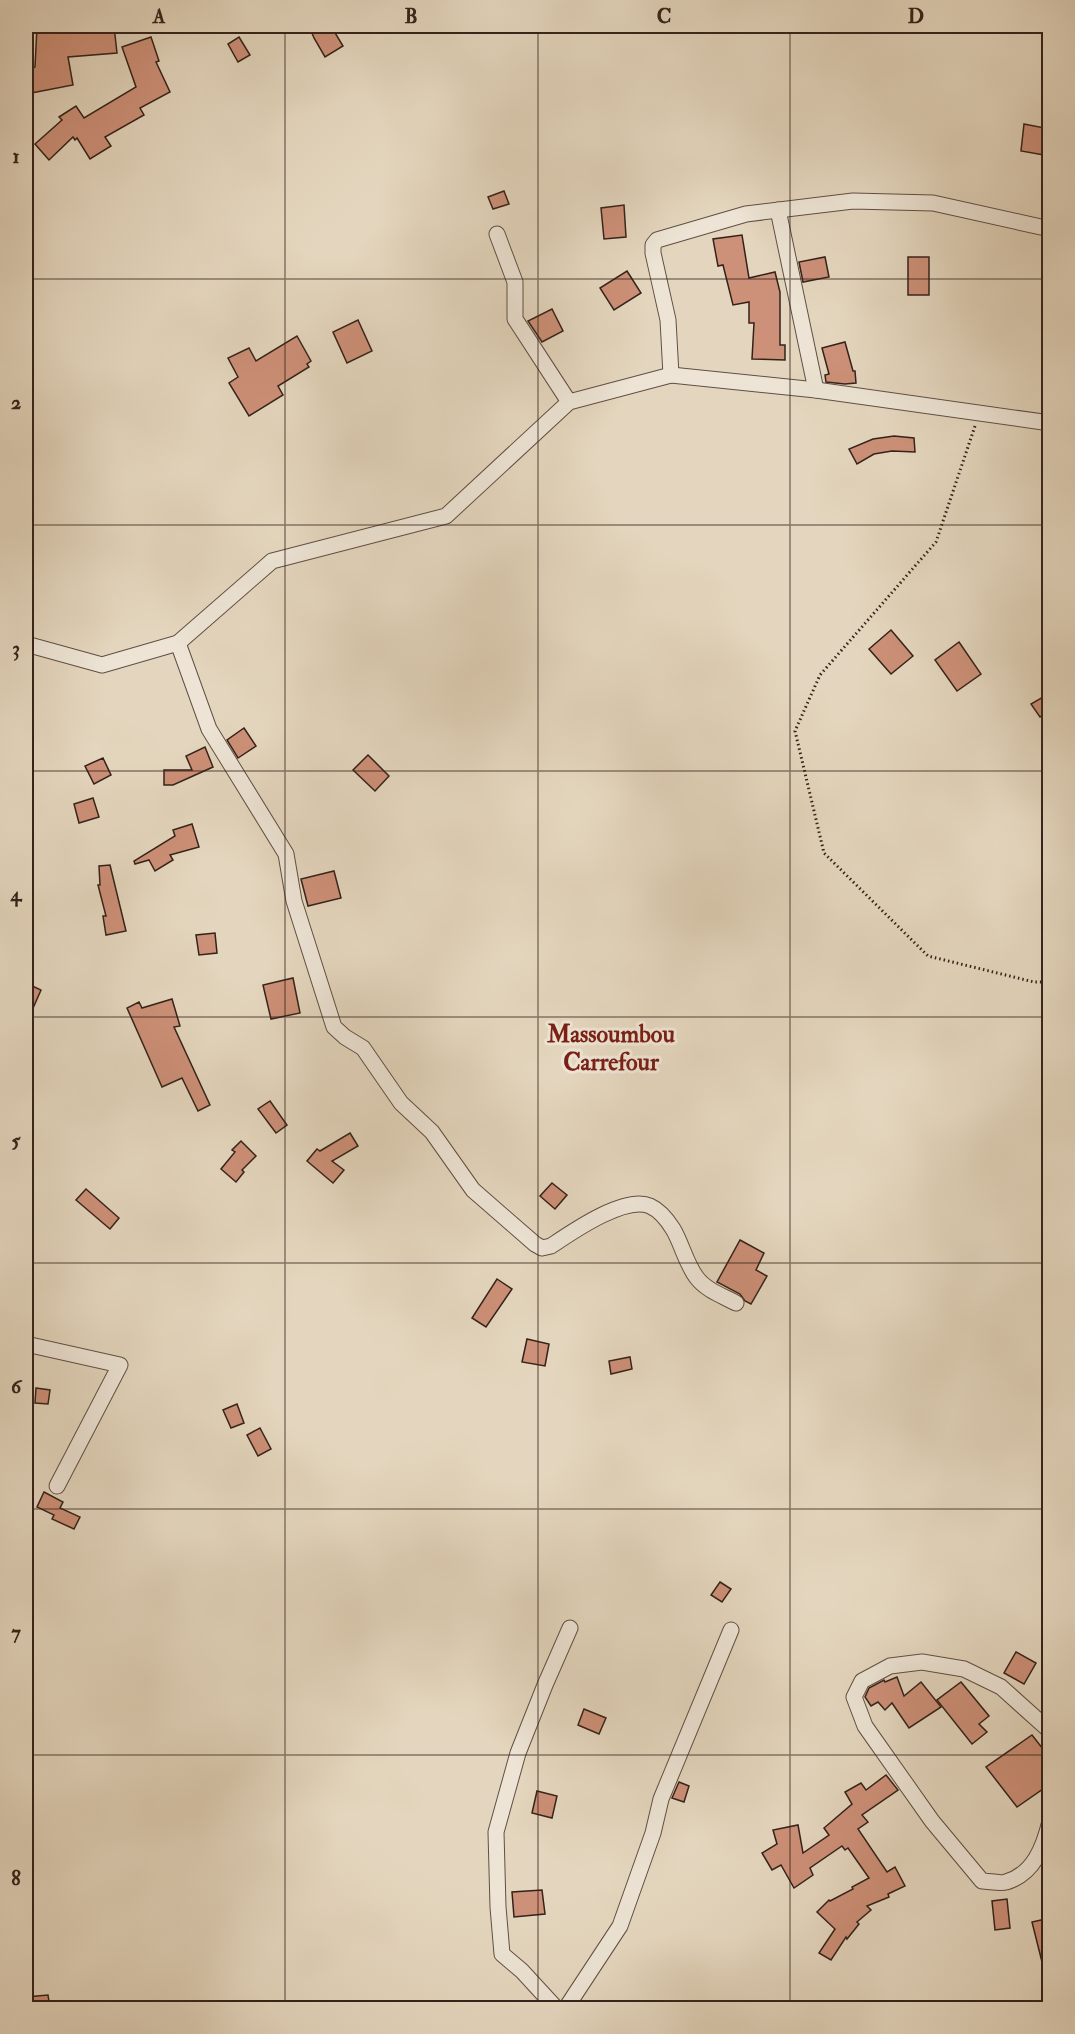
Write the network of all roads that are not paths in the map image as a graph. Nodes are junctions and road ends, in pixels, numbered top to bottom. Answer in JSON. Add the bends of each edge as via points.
{"nodes":[{"id":1,"x":778,"y":210,"type":"junction"},
{"id":2,"x":1050,"y":229,"type":"edge"},
{"id":3,"x":496,"y":234,"type":"dead end"},
{"id":4,"x":671,"y":375,"type":"junction"},
{"id":5,"x":816,"y":390,"type":"junction"},
{"id":6,"x":569,"y":402,"type":"junction"},
{"id":7,"x":1050,"y":423,"type":"edge"},
{"id":8,"x":178,"y":643,"type":"junction"},
{"id":9,"x":26,"y":644,"type":"edge"},
{"id":10,"x":736,"y":1303,"type":"dead end"},
{"id":11,"x":26,"y":1344,"type":"edge"},
{"id":12,"x":57,"y":1486,"type":"dead end"},
{"id":13,"x":570,"y":1628,"type":"dead end"},
{"id":14,"x":731,"y":1630,"type":"dead end"},
{"id":15,"x":1050,"y":1731,"type":"edge"},
{"id":16,"x":1050,"y":1821,"type":"edge"},
{"id":17,"x":556,"y":2008,"type":"edge"},
{"id":18,"x":566,"y":2008,"type":"edge"}],
"edges":[{"from":1,"to":2,"type":"street","via":[[853,201],[933,203]]},
{"from":1,"to":4,"type":"street","via":[[746,214],[657,240],[653,245],[668,320]]},
{"from":1,"to":5,"type":"street"},
{"from":3,"to":6,"type":"street","via":[[515,282],[515,320]]},
{"from":4,"to":5,"type":"street"},
{"from":4,"to":6,"type":"street"},
{"from":5,"to":7,"type":"street"},
{"from":6,"to":8,"type":"street","via":[[446,516],[272,561]]},
{"from":8,"to":9,"type":"street","via":[[102,665]]},
{"from":8,"to":10,"type":"street","via":[[208,729],[286,854],[294,901],[334,1027],[363,1048],[401,1103],[432,1132],[473,1190],[535,1244],[542,1248],[551,1246],[599,1216],[640,1204],[650,1206],[672,1227],[697,1278]]},
{"from":11,"to":12,"type":"street","via":[[120,1365]]},
{"from":13,"to":17,"type":"street","via":[[518,1753],[496,1832],[502,1954]]},
{"from":14,"to":18,"type":"street","via":[[661,1799],[620,1926]]},
{"from":15,"to":16,"type":"street","via":[[1001,1687],[964,1669],[922,1662],[890,1666],[862,1681],[854,1697],[865,1726],[932,1821],[982,1881],[1005,1883],[1023,1874],[1036,1859]]}]}
